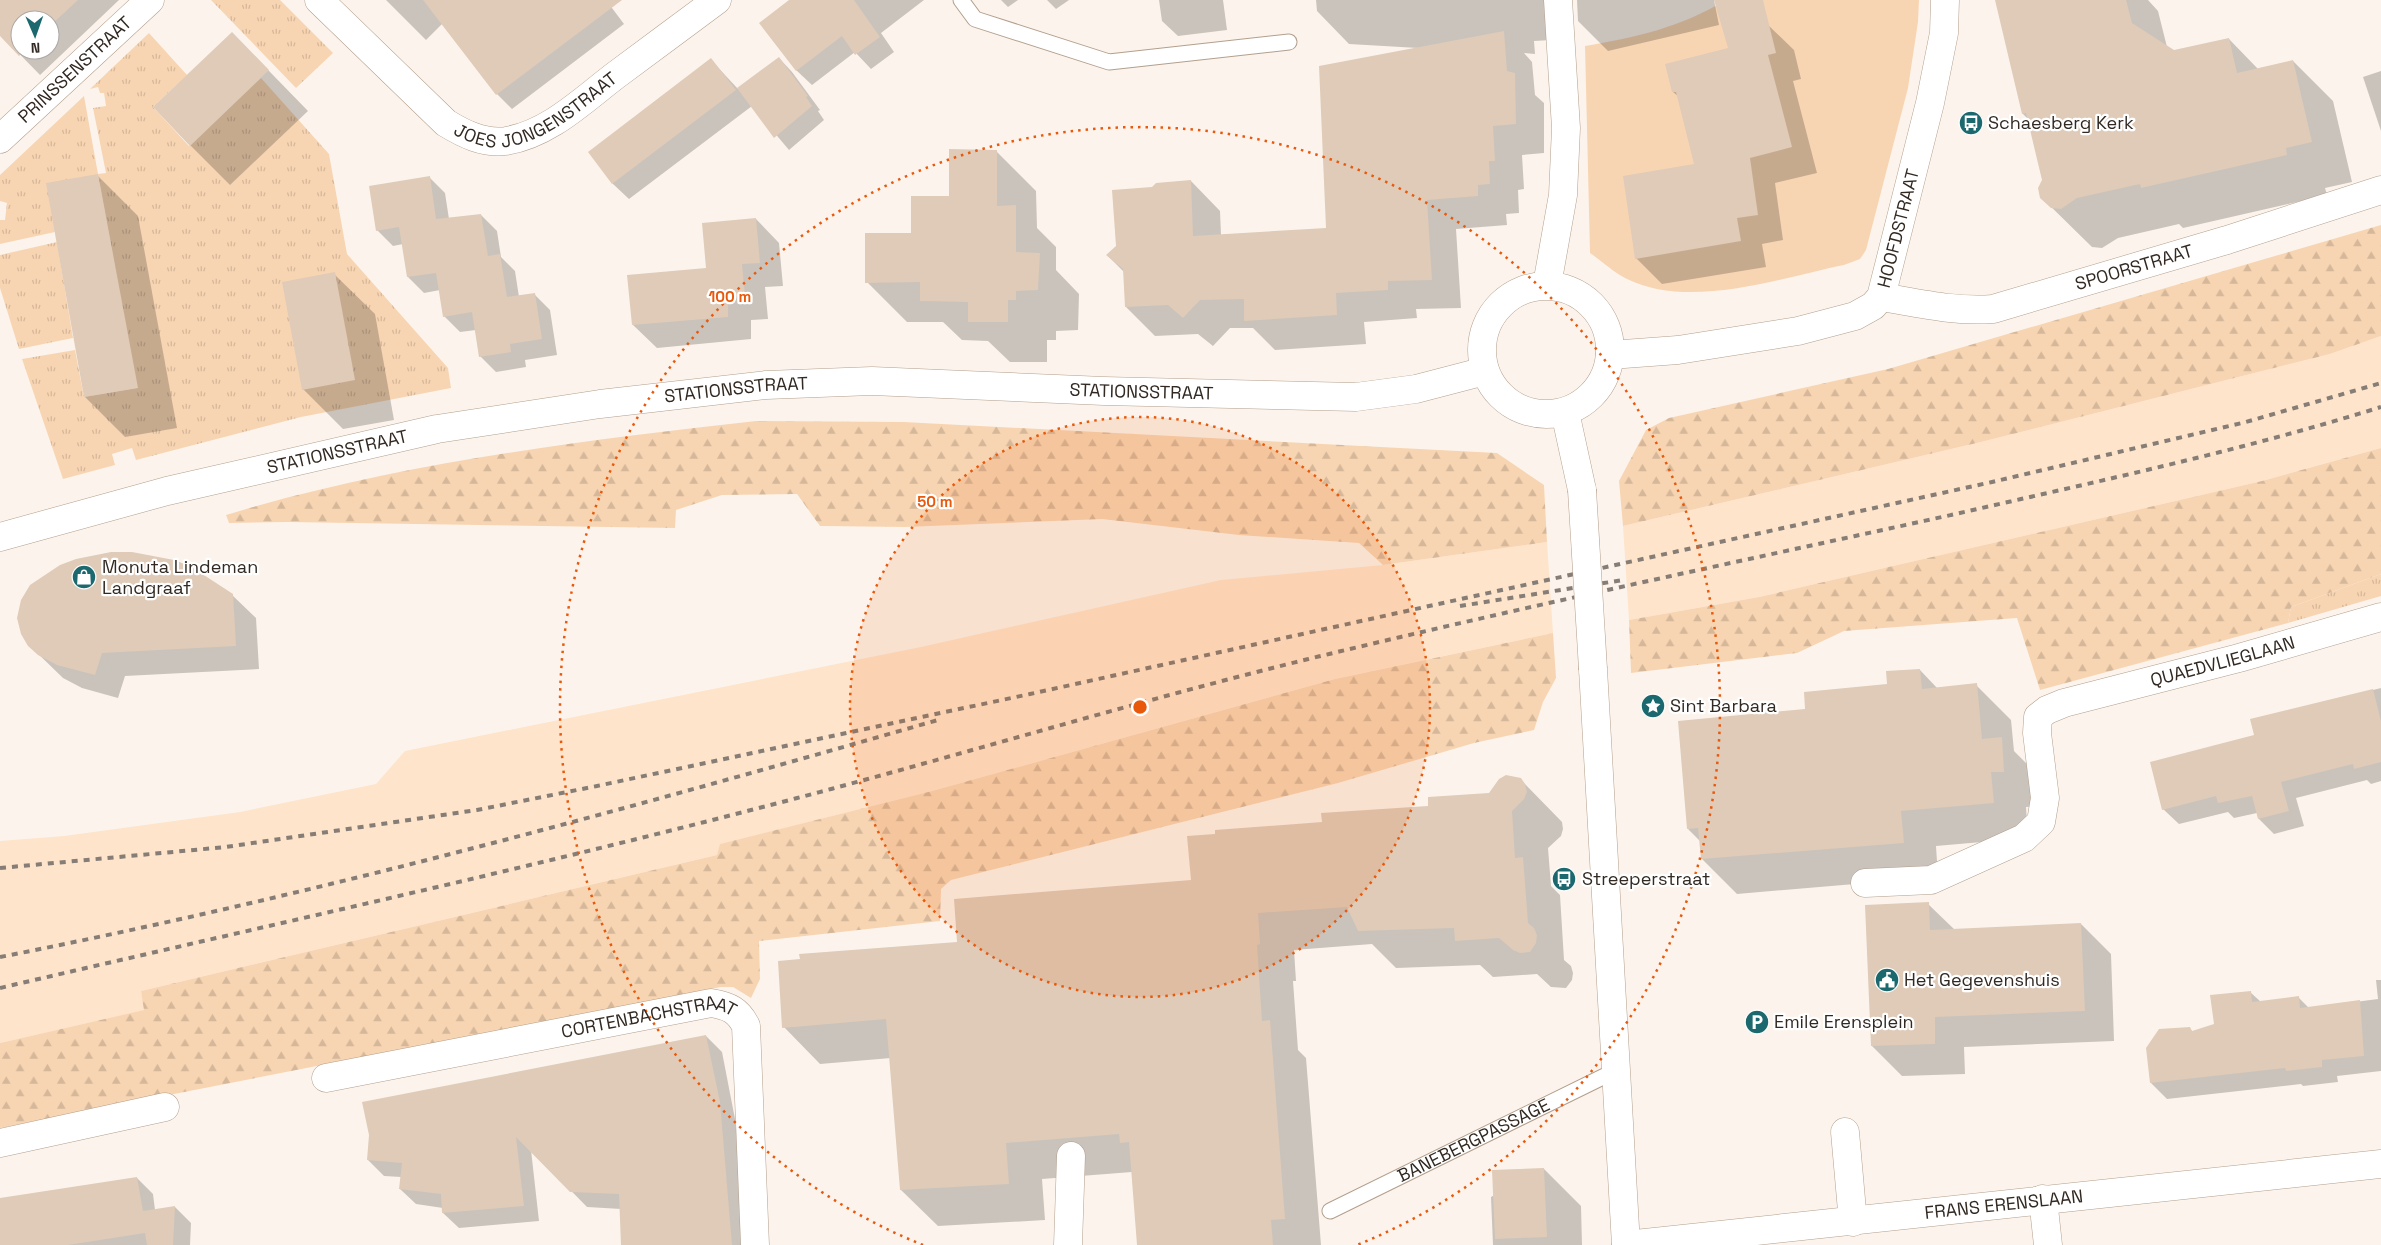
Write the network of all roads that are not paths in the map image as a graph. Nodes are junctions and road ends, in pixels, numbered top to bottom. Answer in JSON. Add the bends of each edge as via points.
{"nodes":[{"id":1,"x":150,"y":0,"type":"edge"},
{"id":2,"x":319,"y":0,"type":"edge"},
{"id":3,"x":717,"y":0,"type":"edge"},
{"id":4,"x":961,"y":0,"type":"edge"},
{"id":5,"x":1558,"y":0,"type":"edge"},
{"id":6,"x":1945,"y":0,"type":"edge"},
{"id":7,"x":1289,"y":42,"type":"dead end"},
{"id":8,"x":0,"y":139,"type":"edge"},
{"id":9,"x":2381,"y":190,"type":"edge"},
{"id":10,"x":1547,"y":285,"type":"junction"},
{"id":11,"x":1881,"y":297,"type":"junction"},
{"id":12,"x":1610,"y":355,"type":"junction"},
{"id":13,"x":1485,"y":371,"type":"junction"},
{"id":14,"x":1565,"y":412,"type":"junction"},
{"id":15,"x":0,"y":537,"type":"edge"},
{"id":16,"x":2381,"y":617,"type":"edge"},
{"id":17,"x":1865,"y":883,"type":"dead end"},
{"id":18,"x":1617,"y":1070,"type":"junction"},
{"id":19,"x":326,"y":1078,"type":"dead end"},
{"id":20,"x":165,"y":1107,"type":"dead end"},
{"id":21,"x":1846,"y":1132,"type":"dead end"},
{"id":22,"x":0,"y":1143,"type":"edge"},
{"id":23,"x":1071,"y":1156,"type":"dead end"},
{"id":24,"x":2381,"y":1164,"type":"edge"},
{"id":25,"x":2044,"y":1199,"type":"junction"},
{"id":26,"x":1330,"y":1211,"type":"dead end"},
{"id":27,"x":1853,"y":1222,"type":"junction"},
{"id":28,"x":755,"y":1245,"type":"edge"},
{"id":29,"x":1068,"y":1245,"type":"edge"},
{"id":30,"x":1626,"y":1245,"type":"edge"},
{"id":31,"x":2048,"y":1245,"type":"edge"}],
"edges":[{"from":1,"to":8,"type":"street","name":"PRINSSENSTRAAT"},
{"from":2,"to":3,"type":"street","name":"JOES JONGENSTRAAT","via":[[446,123],[466,135],[505,141],[530,135],[560,118]]},
{"from":4,"to":7,"type":"lane","via":[[975,19],[1109,62]]},
{"from":5,"to":10,"type":"street","via":[[1566,128],[1563,195]]},
{"from":6,"to":11,"type":"street","name":"HOOFDSTRAAT","via":[[1944,33],[1932,94]]},
{"from":9,"to":11,"type":"street","name":"SPOORSTRAAT","via":[[2227,240],[1993,309],[1948,308]]},
{"from":10,"to":12,"type":"street","via":[[1567,289],[1586,299],[1600,314],[1606,328]]},
{"from":10,"to":13,"type":"street","via":[[1520,292],[1493,312],[1484,330],[1481,350]]},
{"from":11,"to":12,"type":"street","name":"HOOFDSTRAAT","via":[[1873,306],[1855,316],[1798,332],[1678,350]]},
{"from":12,"to":14,"type":"street","via":[[1601,384],[1591,396]]},
{"from":13,"to":14,"type":"street","via":[[1494,388],[1508,402],[1525,411],[1545,415]]},
{"from":13,"to":15,"type":"street","name":"STATIONSSTRAAT","via":[[1416,389],[1356,397],[872,381],[747,387],[600,404],[437,429],[167,490]]},
{"from":14,"to":18,"type":"street","bridge":true,"via":[[1582,490]]},
{"from":16,"to":17,"type":"street","name":"QUAEDVLIEGLAAN","via":[[2047,710],[2038,717],[2037,733],[2045,798],[2041,822],[2030,833],[1931,880]]},
{"from":18,"to":26,"type":"lane","name":"BANEBERGPASSAGE"},
{"from":18,"to":30,"type":"street"},
{"from":19,"to":28,"type":"street","name":"CORTENBACHSTRAAT","via":[[711,1003],[727,1006],[740,1014],[746,1026]]},
{"from":20,"to":22,"type":"street"},
{"from":21,"to":27,"type":"street"},
{"from":23,"to":29,"type":"street"},
{"from":24,"to":25,"type":"street","name":"FRANS ERENSLAAN"},
{"from":25,"to":27,"type":"street","name":"FRANS ERENSLAAN"},
{"from":25,"to":31,"type":"street"},
{"from":27,"to":30,"type":"street","name":"FRANS ERENSLAAN"}]}
